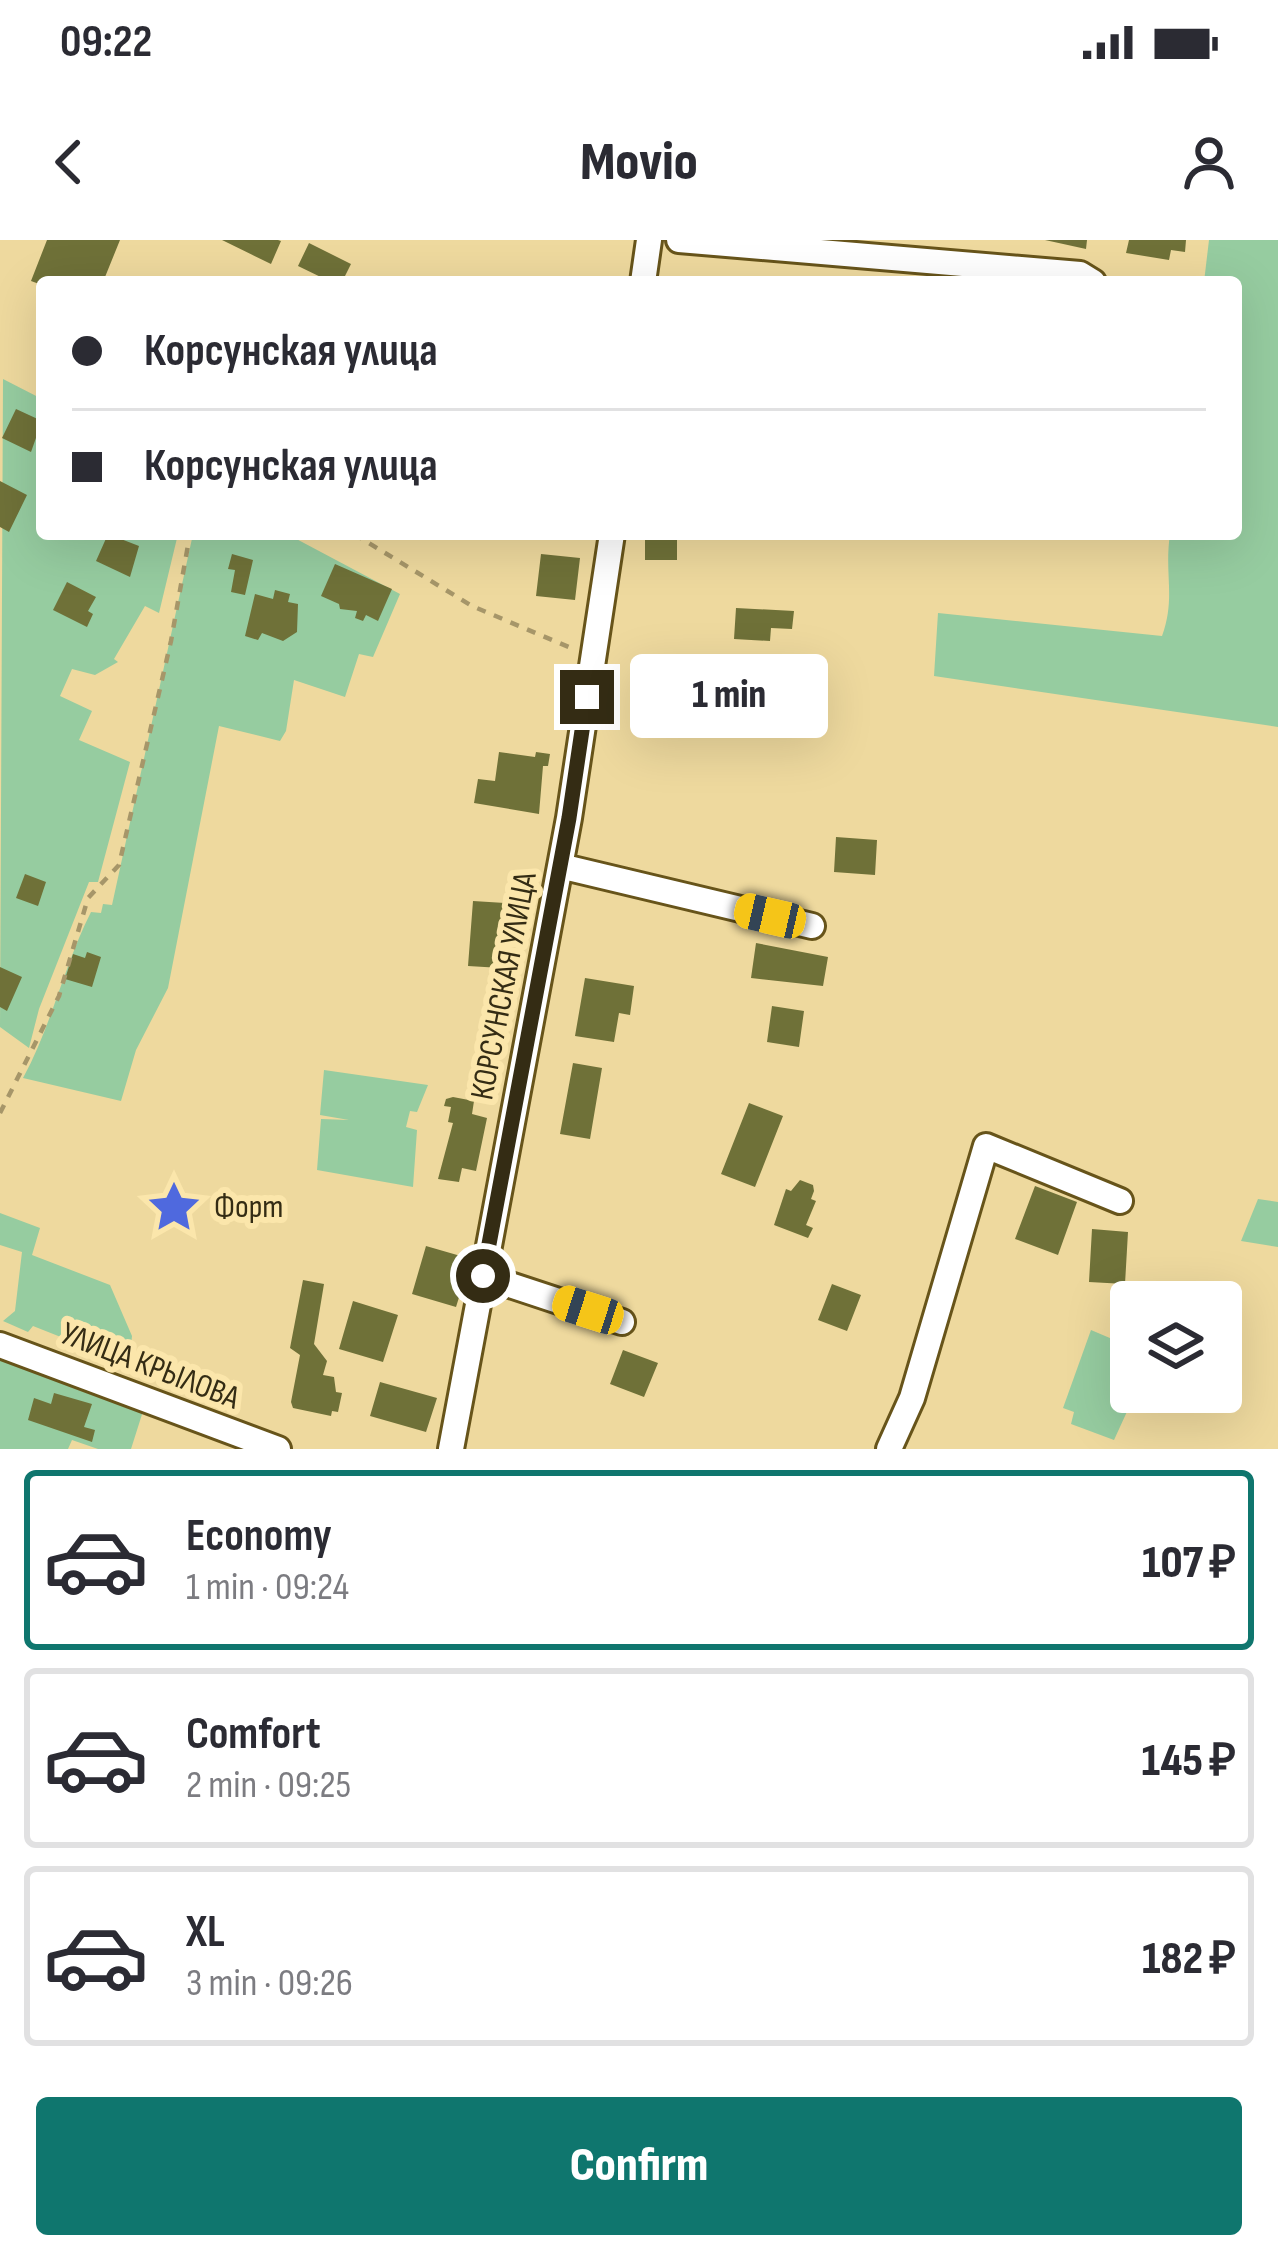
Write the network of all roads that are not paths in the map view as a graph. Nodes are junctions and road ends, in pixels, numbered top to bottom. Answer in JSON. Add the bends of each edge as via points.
{"nodes":[{"id":1,"x":649,"y":240,"type":"edge"},
{"id":2,"x":679,"y":240,"type":"edge"},
{"id":3,"x":645,"y":276,"type":"edge"},
{"id":4,"x":1083,"y":276,"type":"edge"},
{"id":5,"x":611,"y":540,"type":"edge"},
{"id":6,"x":560,"y":866,"type":"junction"},
{"id":7,"x":812,"y":926,"type":"dead end"},
{"id":8,"x":1120,"y":1201,"type":"dead end"},
{"id":9,"x":483,"y":1276,"type":"junction"},
{"id":10,"x":622,"y":1322,"type":"dead end"},
{"id":11,"x":0,"y":1345,"type":"edge"},
{"id":12,"x":278,"y":1449,"type":"edge"},
{"id":13,"x":451,"y":1449,"type":"edge"},
{"id":14,"x":889,"y":1449,"type":"edge"}],
"edges":[{"from":1,"to":3,"type":"street"},
{"from":2,"to":4,"type":"street"},
{"from":5,"to":6,"type":"street","name":"КОРСУНСКАЯ УЛИЦА"},
{"from":6,"to":7,"type":"street"},
{"from":6,"to":9,"type":"street","name":"КОРСУНСКАЯ УЛИЦА"},
{"from":8,"to":14,"type":"street","via":[[986,1146],[912,1398]]},
{"from":9,"to":10,"type":"street"},
{"from":9,"to":13,"type":"street","name":"КОРСУНСКАЯ УЛИЦА"},
{"from":11,"to":12,"type":"street","name":"УЛИЦА КРЫЛОВА"}]}
